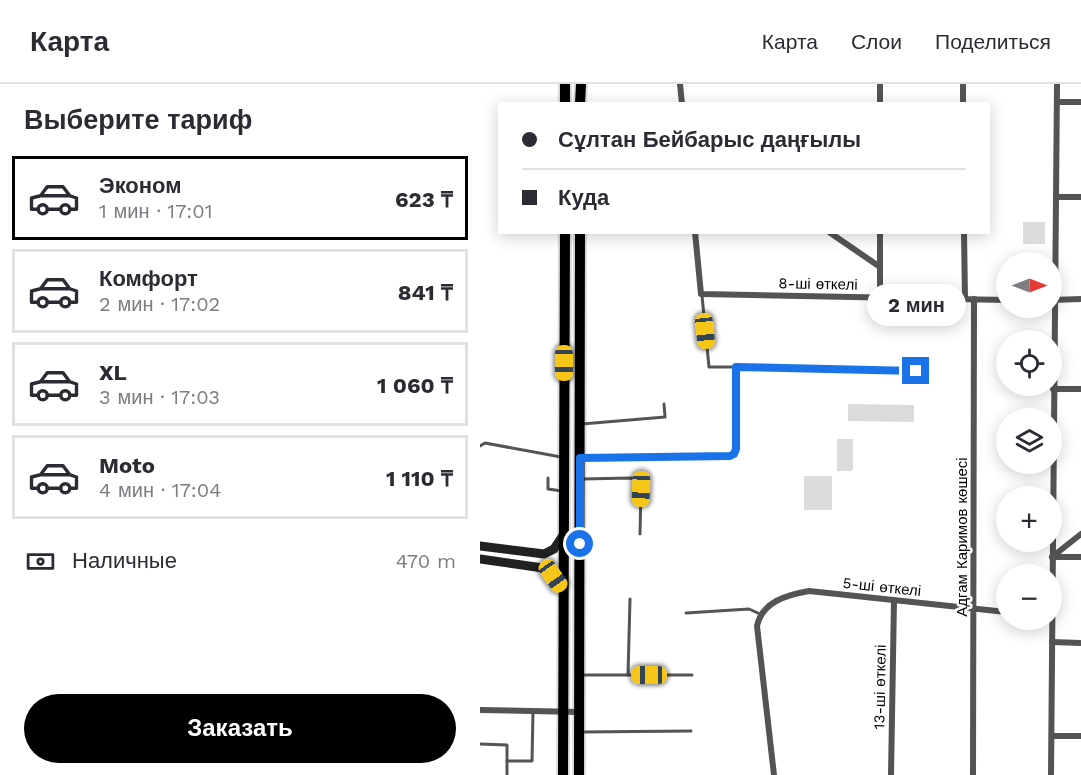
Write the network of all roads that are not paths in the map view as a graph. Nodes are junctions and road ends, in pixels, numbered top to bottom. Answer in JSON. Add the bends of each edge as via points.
{"nodes":[{"id":1,"x":565,"y":84,"type":"edge"},
{"id":2,"x":580,"y":84,"type":"edge"},
{"id":3,"x":680,"y":84,"type":"edge"},
{"id":4,"x":880,"y":84,"type":"edge"},
{"id":5,"x":963,"y":84,"type":"edge"},
{"id":6,"x":1057,"y":84,"type":"edge"},
{"id":7,"x":565,"y":102,"type":"edge"},
{"id":8,"x":580,"y":102,"type":"edge"},
{"id":9,"x":682,"y":102,"type":"edge"},
{"id":10,"x":880,"y":102,"type":"edge"},
{"id":11,"x":963,"y":102,"type":"edge"},
{"id":12,"x":1057,"y":102,"type":"junction"},
{"id":13,"x":1081,"y":102,"type":"edge"},
{"id":14,"x":1056,"y":197,"type":"junction"},
{"id":15,"x":1081,"y":197,"type":"edge"},
{"id":16,"x":565,"y":234,"type":"edge"},
{"id":17,"x":580,"y":234,"type":"edge"},
{"id":18,"x":695,"y":234,"type":"edge"},
{"id":19,"x":832,"y":234,"type":"edge"},
{"id":20,"x":880,"y":234,"type":"edge"},
{"id":21,"x":964,"y":234,"type":"edge"},
{"id":22,"x":1054,"y":252,"type":"edge"},
{"id":23,"x":880,"y":267,"type":"junction"},
{"id":24,"x":701,"y":294,"type":"junction"},
{"id":25,"x":880,"y":298,"type":"junction"},
{"id":26,"x":965,"y":299,"type":"junction"},
{"id":27,"x":974,"y":299,"type":"junction"},
{"id":28,"x":1081,"y":299,"type":"edge"},
{"id":29,"x":996,"y":300,"type":"edge"},
{"id":30,"x":1062,"y":300,"type":"edge"},
{"id":31,"x":736,"y":367,"type":"junction"},
{"id":32,"x":916,"y":371,"type":"dead end"},
{"id":33,"x":1062,"y":389,"type":"edge"},
{"id":34,"x":1081,"y":389,"type":"edge"},
{"id":35,"x":1053,"y":396,"type":"edge"},
{"id":36,"x":664,"y":404,"type":"dead end"},
{"id":37,"x":580,"y":424,"type":"junction"},
{"id":38,"x":480,"y":446,"type":"edge"},
{"id":39,"x":564,"y":457,"type":"junction"},
{"id":40,"x":580,"y":458,"type":"junction"},
{"id":41,"x":548,"y":478,"type":"dead end"},
{"id":42,"x":581,"y":479,"type":"junction"},
{"id":43,"x":564,"y":492,"type":"junction"},
{"id":44,"x":564,"y":534,"type":"junction"},
{"id":45,"x":640,"y":534,"type":"dead end"},
{"id":46,"x":1081,"y":534,"type":"edge"},
{"id":47,"x":480,"y":546,"type":"edge"},
{"id":48,"x":1052,"y":557,"type":"junction"},
{"id":49,"x":1081,"y":557,"type":"edge"},
{"id":50,"x":480,"y":559,"type":"edge"},
{"id":51,"x":1052,"y":564,"type":"edge"},
{"id":52,"x":562,"y":589,"type":"junction"},
{"id":53,"x":630,"y":599,"type":"dead end"},
{"id":54,"x":894,"y":600,"type":"junction"},
{"id":55,"x":974,"y":608,"type":"junction"},
{"id":56,"x":996,"y":611,"type":"edge"},
{"id":57,"x":686,"y":613,"type":"dead end"},
{"id":58,"x":760,"y":614,"type":"junction"},
{"id":59,"x":1052,"y":630,"type":"edge"},
{"id":60,"x":1052,"y":642,"type":"junction"},
{"id":61,"x":1081,"y":643,"type":"edge"},
{"id":62,"x":579,"y":675,"type":"junction"},
{"id":63,"x":628,"y":675,"type":"junction"},
{"id":64,"x":692,"y":675,"type":"dead end"},
{"id":65,"x":480,"y":710,"type":"edge"},
{"id":66,"x":533,"y":711,"type":"junction"},
{"id":67,"x":563,"y":712,"type":"junction"},
{"id":68,"x":579,"y":712,"type":"junction"},
{"id":69,"x":691,"y":731,"type":"dead end"},
{"id":70,"x":579,"y":732,"type":"junction"},
{"id":71,"x":1052,"y":736,"type":"junction"},
{"id":72,"x":1081,"y":736,"type":"edge"},
{"id":73,"x":480,"y":744,"type":"edge"},
{"id":74,"x":507,"y":761,"type":"junction"},
{"id":75,"x":507,"y":775,"type":"edge"},
{"id":76,"x":563,"y":775,"type":"edge"},
{"id":77,"x":579,"y":775,"type":"edge"},
{"id":78,"x":774,"y":775,"type":"edge"},
{"id":79,"x":891,"y":775,"type":"edge"},
{"id":80,"x":973,"y":775,"type":"edge"},
{"id":81,"x":1052,"y":775,"type":"edge"}],
"edges":[{"from":1,"to":7,"type":"main road"},
{"from":2,"to":8,"type":"main road"},
{"from":3,"to":9,"type":"street"},
{"from":4,"to":10,"type":"street"},
{"from":5,"to":11,"type":"street"},
{"from":6,"to":12,"type":"street"},
{"from":12,"to":13,"type":"street"},
{"from":12,"to":14,"type":"street"},
{"from":14,"to":15,"type":"street"},
{"from":14,"to":22,"type":"street"},
{"from":16,"to":39,"type":"main road"},
{"from":17,"to":37,"type":"main road"},
{"from":18,"to":24,"type":"street"},
{"from":19,"to":23,"type":"street"},
{"from":20,"to":23,"type":"street"},
{"from":21,"to":26,"type":"street"},
{"from":23,"to":25,"type":"street"},
{"from":24,"to":25,"type":"street","name":"8-ші өткелі"},
{"from":24,"to":31,"type":"lane","via":[[709,368]]},
{"from":25,"to":26,"type":"street","name":"8-ші өткелі"},
{"from":26,"to":27,"type":"street","name":"8-ші өткелі"},
{"from":27,"to":29,"type":"street","name":"8-ші өткелі"},
{"from":27,"to":55,"type":"street","name":"Адгам Каримов көшесі"},
{"from":28,"to":30,"type":"street"},
{"from":31,"to":32,"type":"lane"},
{"from":31,"to":40,"type":"lane","via":[[734,454]]},
{"from":33,"to":34,"type":"street"},
{"from":35,"to":48,"type":"street"},
{"from":36,"to":37,"type":"lane","via":[[665,417]]},
{"from":37,"to":40,"type":"main road"},
{"from":38,"to":39,"type":"lane","via":[[485,443]]},
{"from":39,"to":40,"type":"lane"},
{"from":39,"to":43,"type":"main road"},
{"from":40,"to":42,"type":"main road"},
{"from":41,"to":43,"type":"lane","via":[[548,489]]},
{"from":42,"to":45,"type":"lane","via":[[631,478],[638,482]]},
{"from":42,"to":62,"type":"main road"},
{"from":43,"to":44,"type":"main road"},
{"from":44,"to":47,"type":"street","via":[[554,549],[544,554]]},
{"from":44,"to":52,"type":"main road"},
{"from":46,"to":48,"type":"street"},
{"from":48,"to":49,"type":"street"},
{"from":48,"to":51,"type":"street"},
{"from":50,"to":52,"type":"street","via":[[543,568]]},
{"from":52,"to":67,"type":"main road"},
{"from":53,"to":63,"type":"lane"},
{"from":54,"to":55,"type":"street","name":"5-ші өткелі"},
{"from":54,"to":58,"type":"street","name":"5-ші өткелі","via":[[809,591],[790,595]]},
{"from":54,"to":79,"type":"street","name":"13-ші өткелі"},
{"from":55,"to":56,"type":"street","name":"5-ші өткелі"},
{"from":55,"to":80,"type":"street","name":"Адгам Каримов көшесі"},
{"from":57,"to":58,"type":"lane","via":[[749,609]]},
{"from":58,"to":78,"type":"street","via":[[757,626]]},
{"from":59,"to":60,"type":"street"},
{"from":60,"to":61,"type":"street"},
{"from":60,"to":71,"type":"street"},
{"from":62,"to":63,"type":"lane"},
{"from":62,"to":68,"type":"main road"},
{"from":63,"to":64,"type":"lane"},
{"from":65,"to":66,"type":"street"},
{"from":66,"to":67,"type":"street"},
{"from":66,"to":74,"type":"lane","via":[[532,761]]},
{"from":67,"to":68,"type":"street"},
{"from":67,"to":76,"type":"main road"},
{"from":68,"to":70,"type":"main road"},
{"from":69,"to":70,"type":"lane"},
{"from":70,"to":77,"type":"main road"},
{"from":71,"to":72,"type":"street"},
{"from":71,"to":81,"type":"street"},
{"from":73,"to":74,"type":"lane","via":[[507,744]]},
{"from":74,"to":75,"type":"lane"}]}
